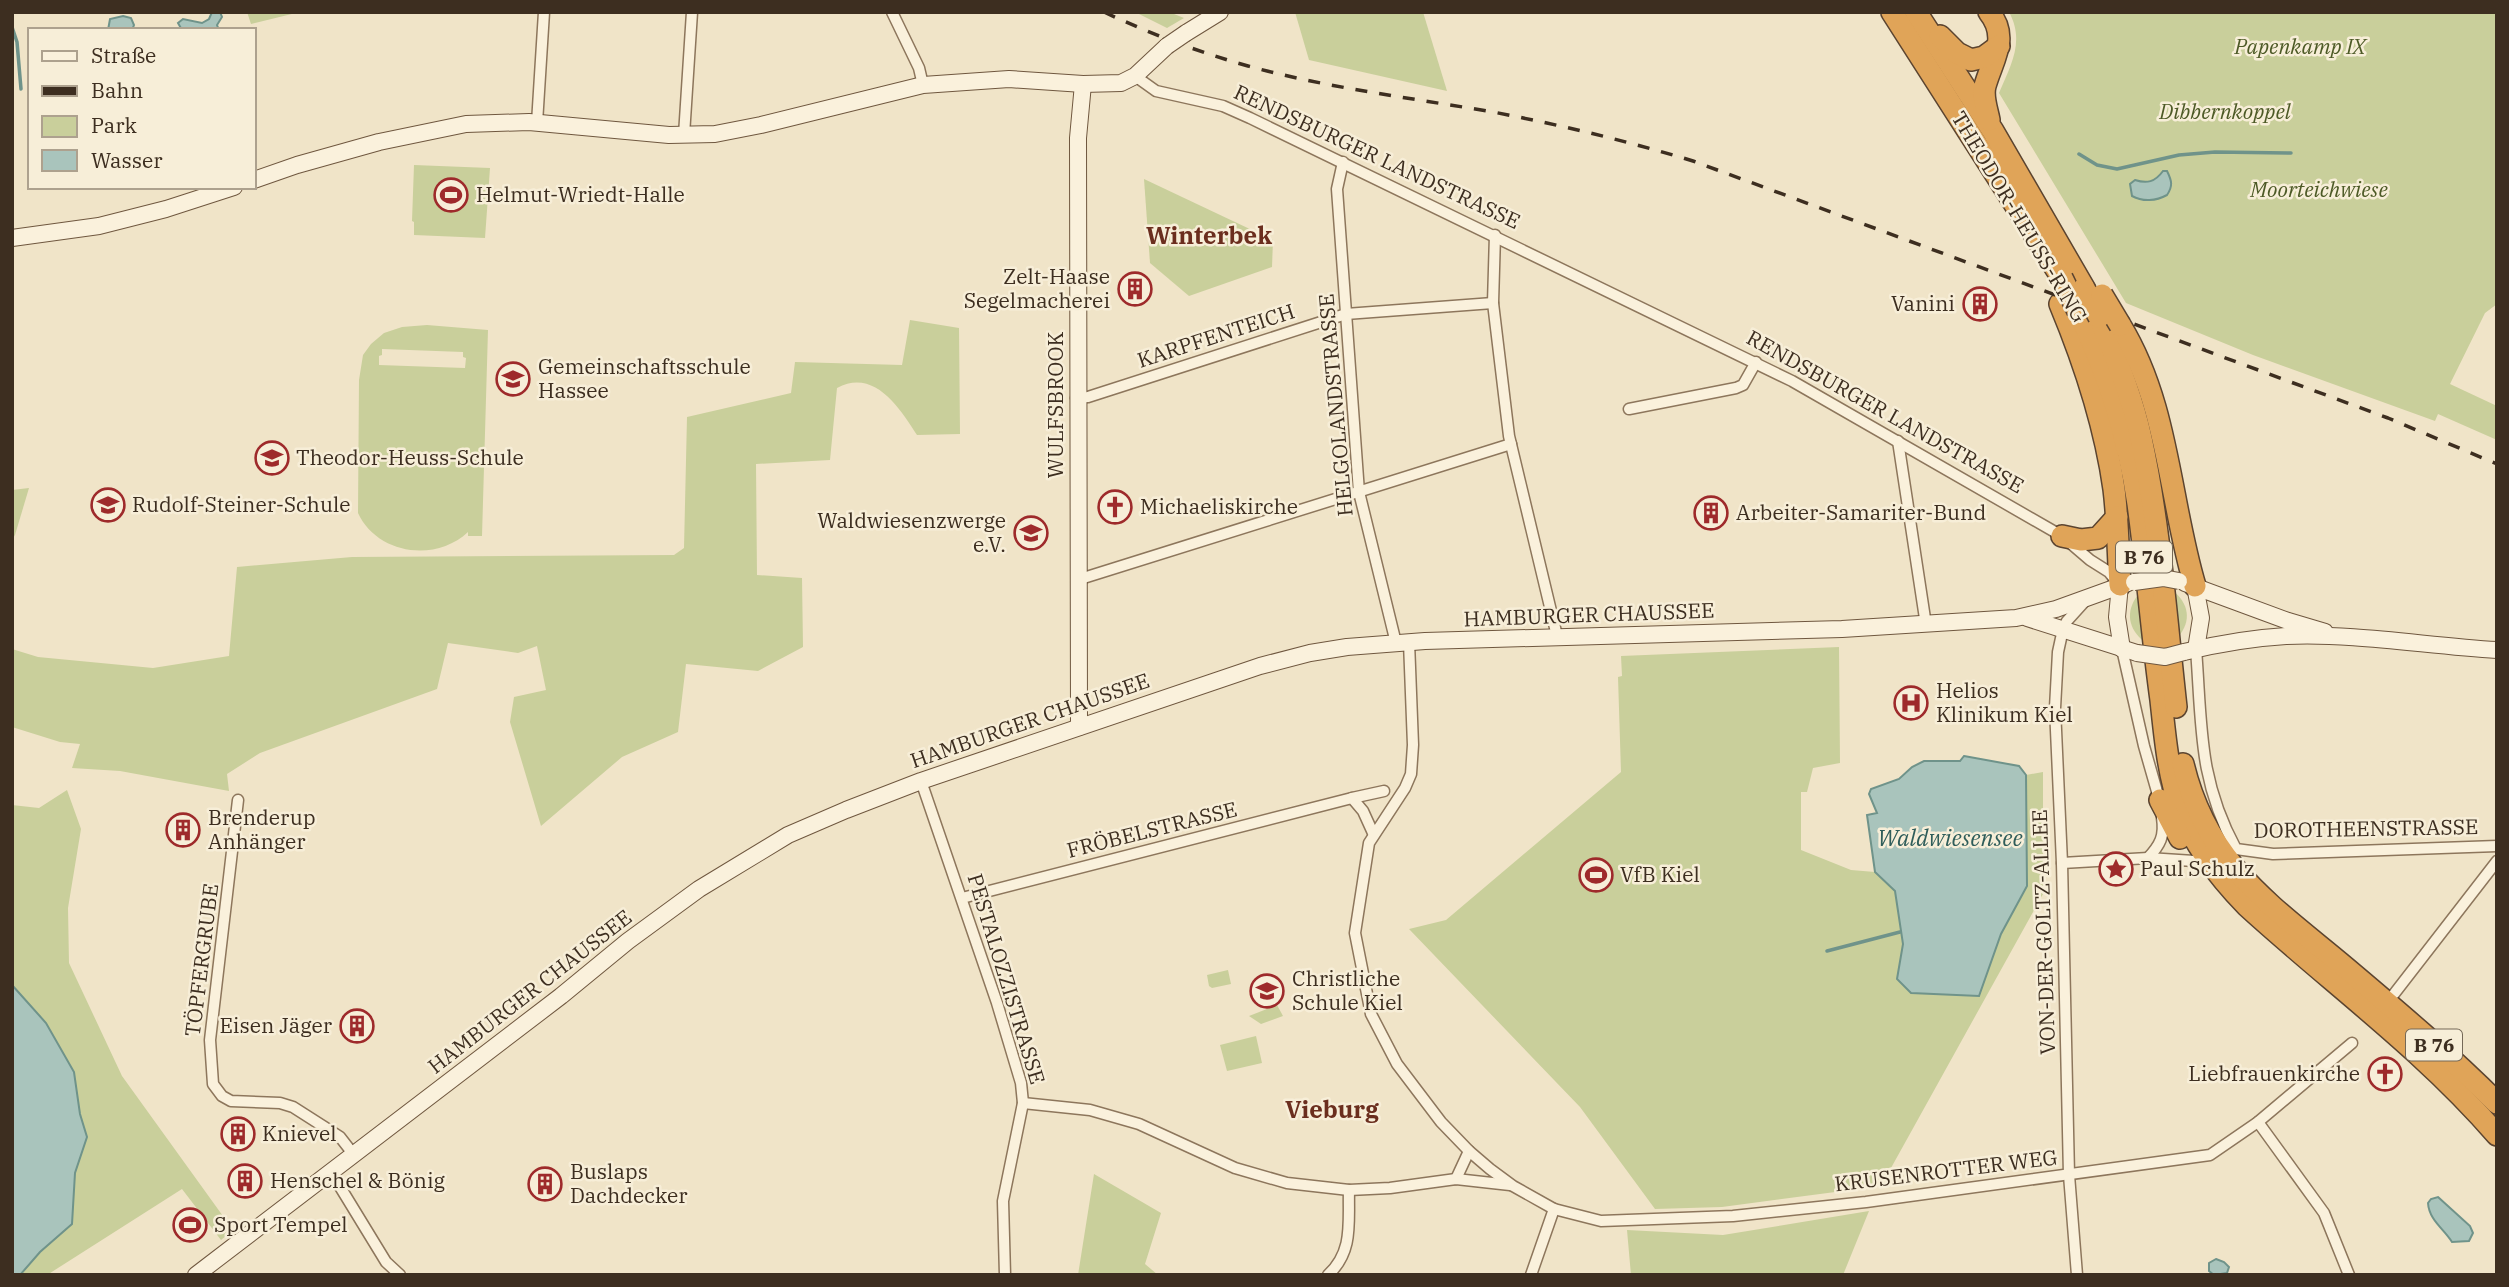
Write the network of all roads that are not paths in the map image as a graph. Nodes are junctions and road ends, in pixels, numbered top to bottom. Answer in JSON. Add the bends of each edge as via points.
{"nodes":[{"id":1,"x":544,"y":12,"type":"edge"},
{"id":2,"x":692,"y":12,"type":"edge"},
{"id":3,"x":892,"y":12,"type":"edge"},
{"id":4,"x":1220,"y":12,"type":"edge"},
{"id":5,"x":1892,"y":12,"type":"edge"},
{"id":6,"x":1916,"y":12,"type":"edge"},
{"id":7,"x":1989,"y":12,"type":"edge"},
{"id":8,"x":1999,"y":46,"type":"junction"},
{"id":9,"x":1135,"y":76,"type":"junction"},
{"id":10,"x":1083,"y":84,"type":"junction"},
{"id":11,"x":923,"y":85,"type":"junction"},
{"id":12,"x":537,"y":123,"type":"junction"},
{"id":13,"x":1993,"y":131,"type":"junction"},
{"id":14,"x":684,"y":135,"type":"junction"},
{"id":15,"x":1343,"y":162,"type":"junction"},
{"id":16,"x":256,"y":179,"type":"edge"},
{"id":17,"x":228,"y":189,"type":"edge"},
{"id":18,"x":1494,"y":235,"type":"junction"},
{"id":19,"x":12,"y":238,"type":"edge"},
{"id":20,"x":2093,"y":291,"type":"junction"},
{"id":21,"x":1493,"y":303,"type":"junction"},
{"id":22,"x":2079,"y":311,"type":"junction"},
{"id":23,"x":1346,"y":314,"type":"junction"},
{"id":24,"x":1756,"y":362,"type":"junction"},
{"id":25,"x":1076,"y":398,"type":"junction"},
{"id":26,"x":1629,"y":409,"type":"dead end"},
{"id":27,"x":1898,"y":441,"type":"junction"},
{"id":28,"x":1511,"y":444,"type":"junction"},
{"id":29,"x":1359,"y":492,"type":"junction"},
{"id":30,"x":2117,"y":517,"type":"junction"},
{"id":31,"x":2062,"y":536,"type":"junction"},
{"id":32,"x":1077,"y":580,"type":"junction"},
{"id":33,"x":2127,"y":584,"type":"junction"},
{"id":34,"x":2187,"y":584,"type":"junction"},
{"id":35,"x":2088,"y":598,"type":"junction"},
{"id":36,"x":2027,"y":618,"type":"junction"},
{"id":37,"x":1926,"y":625,"type":"junction"},
{"id":38,"x":2063,"y":629,"type":"junction"},
{"id":39,"x":1558,"y":636,"type":"junction"},
{"id":40,"x":2348,"y":637,"type":"junction"},
{"id":41,"x":1402,"y":642,"type":"junction"},
{"id":42,"x":2497,"y":650,"type":"edge"},
{"id":43,"x":2130,"y":651,"type":"junction"},
{"id":44,"x":2190,"y":651,"type":"junction"},
{"id":45,"x":1079,"y":727,"type":"junction"},
{"id":46,"x":921,"y":782,"type":"junction"},
{"id":47,"x":1384,"y":791,"type":"dead end"},
{"id":48,"x":1352,"y":798,"type":"junction"},
{"id":49,"x":238,"y":800,"type":"dead end"},
{"id":50,"x":2160,"y":800,"type":"junction"},
{"id":51,"x":1373,"y":833,"type":"junction"},
{"id":52,"x":2497,"y":846,"type":"edge"},
{"id":53,"x":2236,"y":849,"type":"junction"},
{"id":54,"x":2148,"y":858,"type":"junction"},
{"id":55,"x":2193,"y":861,"type":"junction"},
{"id":56,"x":2497,"y":861,"type":"edge"},
{"id":57,"x":2062,"y":863,"type":"junction"},
{"id":58,"x":962,"y":898,"type":"junction"},
{"id":59,"x":2300,"y":931,"type":"junction"},
{"id":60,"x":2332,"y":982,"type":"junction"},
{"id":61,"x":2395,"y":995,"type":"dead end"},
{"id":62,"x":2352,"y":1043,"type":"dead end"},
{"id":63,"x":2481,"y":1087,"type":"junction"},
{"id":64,"x":1023,"y":1103,"type":"junction"},
{"id":65,"x":2497,"y":1103,"type":"edge"},
{"id":66,"x":2497,"y":1114,"type":"edge"},
{"id":67,"x":2258,"y":1122,"type":"junction"},
{"id":68,"x":2497,"y":1135,"type":"edge"},
{"id":69,"x":1469,"y":1151,"type":"junction"},
{"id":70,"x":354,"y":1155,"type":"junction"},
{"id":71,"x":331,"y":1172,"type":"junction"},
{"id":72,"x":2069,"y":1175,"type":"junction"},
{"id":73,"x":1456,"y":1180,"type":"junction"},
{"id":74,"x":1513,"y":1186,"type":"junction"},
{"id":75,"x":1349,"y":1190,"type":"junction"},
{"id":76,"x":1554,"y":1209,"type":"junction"},
{"id":77,"x":196,"y":1275,"type":"edge"},
{"id":78,"x":400,"y":1275,"type":"edge"},
{"id":79,"x":1005,"y":1275,"type":"edge"},
{"id":80,"x":1328,"y":1275,"type":"edge"},
{"id":81,"x":1531,"y":1275,"type":"edge"},
{"id":82,"x":2077,"y":1275,"type":"edge"},
{"id":83,"x":2349,"y":1275,"type":"edge"}],
"edges":[{"from":1,"to":12,"type":"street"},
{"from":2,"to":14,"type":"street"},
{"from":3,"to":11,"type":"street"},
{"from":4,"to":9,"type":"main road","bridge":true,"via":[[1167,47]]},
{"from":5,"to":22,"type":"highway","name":"THEODOR-HEUSS-RING","number":"B 76","bridge":true},
{"from":6,"to":8,"type":"highway","via":[[1965,58],[1976,60]]},
{"from":6,"to":13,"type":"highway","name":"THEODOR-HEUSS-RING"},
{"from":7,"to":8,"type":"highway","via":[[1999,30]]},
{"from":8,"to":13,"type":"highway","via":[[1984,91]]},
{"from":9,"to":10,"type":"main road","via":[[1121,83]]},
{"from":9,"to":15,"type":"street","name":"RENDSBURGER LANDSTRASSE","via":[[1156,91],[1223,106]]},
{"from":10,"to":11,"type":"main road","via":[[1009,79]]},
{"from":10,"to":25,"type":"main road","name":"WULFSBROOK","via":[[1078,138]]},
{"from":11,"to":14,"type":"main road","via":[[761,125]]},
{"from":12,"to":14,"type":"main road"},
{"from":12,"to":16,"type":"main road","via":[[437,129],[348,150]]},
{"from":13,"to":20,"type":"highway","name":"THEODOR-HEUSS-RING","number":"B 76","via":[[2050,229]]},
{"from":15,"to":18,"type":"street","name":"RENDSBURGER LANDSTRASSE"},
{"from":15,"to":23,"type":"street","name":"HELGOLANDSTRASSE","via":[[1336,189]]},
{"from":17,"to":19,"type":"main road","via":[[99,226]]},
{"from":18,"to":21,"type":"street"},
{"from":18,"to":24,"type":"street","name":"RENDSBURGER LANDSTRASSE"},
{"from":20,"to":22,"type":"highway","name":"THEODOR-HEUSS-RING","number":"B 76","bridge":true},
{"from":20,"to":34,"type":"highway","bridge":true,"via":[[2138,358],[2158,416],[2187,560]]},
{"from":21,"to":23,"type":"street","name":"KARPFENTEICH"},
{"from":21,"to":28,"type":"street"},
{"from":22,"to":30,"type":"highway","via":[[2084,363],[2111,469]]},
{"from":22,"to":59,"type":"highway","name":"THEODOR-HEUSS-RING","number":"B 76","via":[[2129,395],[2141,436],[2181,749],[2191,791],[2203,821],[2234,869]]},
{"from":22,"to":60,"type":"highway","name":"THEODOR-HEUSS-RING","number":"B 76","via":[[2105,371],[2128,451],[2169,766],[2182,811],[2222,879]]},
{"from":23,"to":25,"type":"street","name":"KARPFENTEICH"},
{"from":23,"to":29,"type":"street","name":"HELGOLANDSTRASSE"},
{"from":24,"to":26,"type":"street","via":[[1743,385],[1736,388]]},
{"from":24,"to":27,"type":"street","name":"RENDSBURGER LANDSTRASSE"},
{"from":25,"to":32,"type":"main road","name":"WULFSBROOK"},
{"from":27,"to":31,"type":"street","name":"RENDSBURGER LANDSTRASSE"},
{"from":27,"to":37,"type":"street"},
{"from":28,"to":29,"type":"street"},
{"from":28,"to":39,"type":"street"},
{"from":29,"to":32,"type":"street"},
{"from":29,"to":41,"type":"street","name":"HELGOLANDSTRASSE"},
{"from":30,"to":31,"type":"highway","via":[[2098,538]]},
{"from":30,"to":33,"type":"highway"},
{"from":31,"to":33,"type":"street","name":"RENDSBURGER LANDSTRASSE"},
{"from":32,"to":45,"type":"main road","name":"WULFSBROOK"},
{"from":33,"to":34,"type":"main road","name":"HAMBURGER CHAUSSEE","bridge":true,"via":[[2163,578]]},
{"from":33,"to":35,"type":"main road","name":"HAMBURGER CHAUSSEE"},
{"from":33,"to":43,"type":"main road","via":[[2117,617]]},
{"from":34,"to":40,"type":"main road","name":"HAMBURGER CHAUSSEE","via":[[2288,621]]},
{"from":34,"to":44,"type":"main road","via":[[2200,618]]},
{"from":35,"to":36,"type":"main road","name":"HAMBURGER CHAUSSEE"},
{"from":35,"to":38,"type":"street","name":"VON-DER-GOLTZ-ALLEE"},
{"from":36,"to":37,"type":"main road","name":"HAMBURGER CHAUSSEE"},
{"from":36,"to":38,"type":"main road","name":"HAMBURGER CHAUSSEE"},
{"from":37,"to":39,"type":"main road","name":"HAMBURGER CHAUSSEE"},
{"from":38,"to":43,"type":"main road","name":"HAMBURGER CHAUSSEE"},
{"from":38,"to":57,"type":"street","name":"VON-DER-GOLTZ-ALLEE","via":[[2055,708]]},
{"from":39,"to":41,"type":"main road","name":"HAMBURGER CHAUSSEE"},
{"from":40,"to":42,"type":"main road","name":"HAMBURGER CHAUSSEE"},
{"from":40,"to":44,"type":"main road","name":"HAMBURGER CHAUSSEE","via":[[2268,638]]},
{"from":41,"to":45,"type":"main road","name":"HAMBURGER CHAUSSEE","via":[[1286,659]]},
{"from":41,"to":51,"type":"street","name":"HELGOLANDSTRASSE","via":[[1413,745],[1411,774]]},
{"from":43,"to":44,"type":"main road","name":"HAMBURGER CHAUSSEE","bridge":true,"via":[[2165,657]]},
{"from":43,"to":50,"type":"street","via":[[2144,746]]},
{"from":44,"to":53,"type":"street","via":[[2213,800]]},
{"from":45,"to":46,"type":"main road","name":"HAMBURGER CHAUSSEE"},
{"from":46,"to":58,"type":"street","name":"PESTALOZZISTRASSE"},
{"from":46,"to":70,"type":"main road","name":"HAMBURGER CHAUSSEE","via":[[788,835],[699,889]]},
{"from":47,"to":48,"type":"street","name":"FRÖBELSTRASSE"},
{"from":48,"to":51,"type":"street"},
{"from":48,"to":58,"type":"street","name":"FRÖBELSTRASSE"},
{"from":49,"to":70,"type":"street","name":"TÖPFERGRUBE","via":[[210,1040],[214,1084],[231,1101],[293,1107],[341,1138]]},
{"from":50,"to":54,"type":"street","via":[[2164,835]]},
{"from":50,"to":55,"type":"highway"},
{"from":51,"to":69,"type":"street","name":"KRUSENROTTER WEG","via":[[1365,856],[1355,933],[1371,1014],[1397,1064]]},
{"from":52,"to":53,"type":"street","name":"DOROTHEENSTRASSE","via":[[2273,854]]},
{"from":53,"to":59,"type":"highway"},
{"from":54,"to":55,"type":"street"},
{"from":54,"to":57,"type":"street"},
{"from":55,"to":60,"type":"highway","via":[[2268,940]]},
{"from":56,"to":61,"type":"street"},
{"from":57,"to":72,"type":"street","name":"VON-DER-GOLTZ-ALLEE"},
{"from":58,"to":64,"type":"street","name":"PESTALOZZISTRASSE","via":[[1002,1017]]},
{"from":59,"to":63,"type":"highway","name":"THEODOR-HEUSS-RING","number":"B 76"},
{"from":60,"to":68,"type":"highway","name":"THEODOR-HEUSS-RING","number":"B 76","via":[[2427,1061]]},
{"from":62,"to":67,"type":"street","name":"KRUSENROTTER WEG"},
{"from":63,"to":65,"type":"highway","name":"THEODOR-HEUSS-RING","number":"B 76"},
{"from":63,"to":66,"type":"highway"},
{"from":64,"to":75,"type":"street","name":"KRUSENROTTER WEG","via":[[1090,1110],[1139,1124],[1236,1168],[1287,1183]]},
{"from":64,"to":79,"type":"street","name":"PESTALOZZISTRASSE","via":[[1003,1201]]},
{"from":67,"to":72,"type":"street","name":"KRUSENROTTER WEG","via":[[2210,1156]]},
{"from":67,"to":83,"type":"street","via":[[2324,1213]]},
{"from":69,"to":73,"type":"street"},
{"from":69,"to":74,"type":"street","name":"KRUSENROTTER WEG"},
{"from":70,"to":71,"type":"main road","name":"HAMBURGER CHAUSSEE"},
{"from":71,"to":77,"type":"main road","name":"HAMBURGER CHAUSSEE"},
{"from":71,"to":78,"type":"street","via":[[386,1262]]},
{"from":72,"to":76,"type":"street","name":"KRUSENROTTER WEG","via":[[1733,1216],[1601,1221]]},
{"from":72,"to":82,"type":"street","name":"VON-DER-GOLTZ-ALLEE"},
{"from":73,"to":74,"type":"street","name":"KRUSENROTTER WEG"},
{"from":73,"to":75,"type":"street","name":"KRUSENROTTER WEG"},
{"from":74,"to":76,"type":"street","name":"KRUSENROTTER WEG"},
{"from":75,"to":80,"type":"street","via":[[1347,1248]]},
{"from":76,"to":81,"type":"street"}]}
